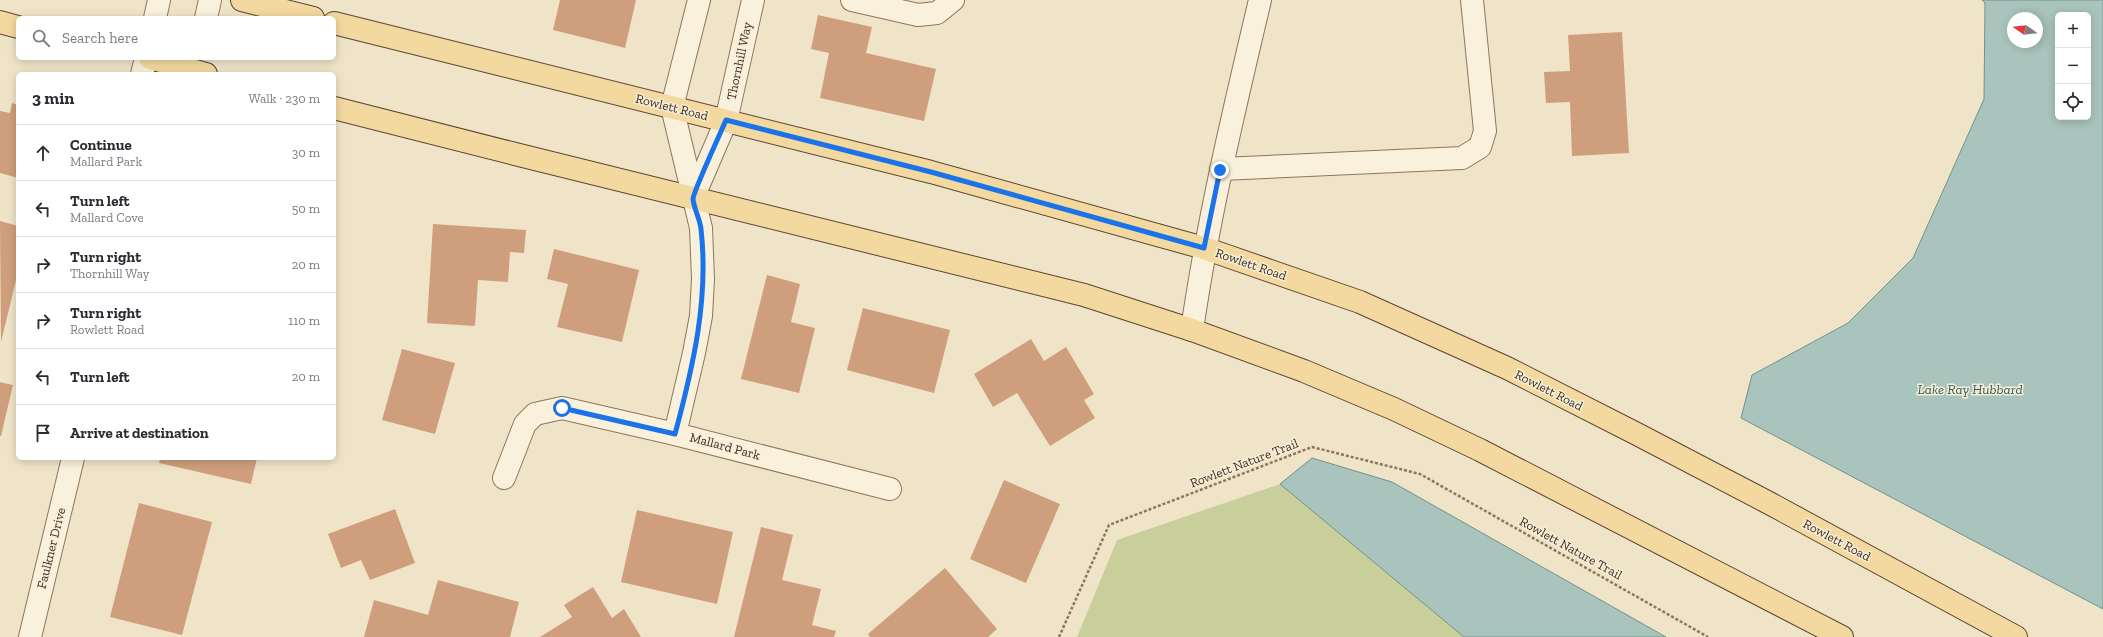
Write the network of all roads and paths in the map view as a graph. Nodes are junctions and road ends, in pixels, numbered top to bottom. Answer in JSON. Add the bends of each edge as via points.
{"nodes":[{"id":1,"x":159,"y":0,"type":"edge"},
{"id":2,"x":210,"y":0,"type":"edge"},
{"id":3,"x":242,"y":0,"type":"edge"},
{"id":4,"x":699,"y":0,"type":"edge"},
{"id":5,"x":753,"y":0,"type":"edge"},
{"id":6,"x":852,"y":0,"type":"edge"},
{"id":7,"x":953,"y":0,"type":"edge"},
{"id":8,"x":1260,"y":0,"type":"edge"},
{"id":9,"x":1472,"y":0,"type":"edge"},
{"id":10,"x":155,"y":16,"type":"edge"},
{"id":11,"x":206,"y":16,"type":"edge"},
{"id":12,"x":305,"y":16,"type":"edge"},
{"id":13,"x":0,"y":22,"type":"edge"},
{"id":14,"x":336,"y":23,"type":"edge"},
{"id":15,"x":16,"y":26,"type":"edge"},
{"id":16,"x":146,"y":60,"type":"edge"},
{"id":17,"x":159,"y":60,"type":"edge"},
{"id":18,"x":198,"y":69,"type":"edge"},
{"id":19,"x":142,"y":72,"type":"edge"},
{"id":20,"x":672,"y":107,"type":"junction"},
{"id":21,"x":336,"y":109,"type":"edge"},
{"id":22,"x":726,"y":120,"type":"junction"},
{"id":23,"x":1220,"y":170,"type":"junction"},
{"id":24,"x":693,"y":198,"type":"junction"},
{"id":25,"x":1204,"y":248,"type":"junction"},
{"id":26,"x":1192,"y":330,"type":"junction"},
{"id":27,"x":675,"y":434,"type":"junction"},
{"id":28,"x":73,"y":460,"type":"edge"},
{"id":29,"x":504,"y":478,"type":"dead end"},
{"id":30,"x":890,"y":489,"type":"dead end"},
{"id":31,"x":30,"y":637,"type":"edge"},
{"id":32,"x":1059,"y":637,"type":"edge"},
{"id":33,"x":1708,"y":637,"type":"edge"},
{"id":34,"x":1842,"y":637,"type":"edge"},
{"id":35,"x":2016,"y":637,"type":"edge"}],
"edges":[{"from":1,"to":10,"type":"street"},
{"from":2,"to":11,"type":"street"},
{"from":3,"to":12,"type":"main road"},
{"from":4,"to":20,"type":"street"},
{"from":5,"to":22,"type":"street","name":"Thornhill Way"},
{"from":6,"to":7,"type":"street","via":[[918,15],[937,13]]},
{"from":8,"to":23,"type":"street"},
{"from":9,"to":23,"type":"street","via":[[1485,131],[1480,147],[1462,158]]},
{"from":13,"to":15,"type":"main road"},
{"from":14,"to":20,"type":"main road","name":"Rowlett Road"},
{"from":16,"to":19,"type":"street"},
{"from":17,"to":18,"type":"main road"},
{"from":20,"to":22,"type":"main road","name":"Rowlett Road"},
{"from":20,"to":24,"type":"street"},
{"from":21,"to":24,"type":"main road"},
{"from":22,"to":24,"type":"street","name":"Thornhill Way"},
{"from":22,"to":25,"type":"main road","name":"Rowlett Road","via":[[931,172]]},
{"from":23,"to":25,"type":"street"},
{"from":24,"to":26,"type":"main road","via":[[1084,295]]},
{"from":24,"to":27,"type":"street","via":[[701,228],[701,316],[686,395]]},
{"from":25,"to":26,"type":"street"},
{"from":25,"to":35,"type":"main road","name":"Rowlett Road","via":[[1360,302],[1507,368],[1755,496]]},
{"from":26,"to":34,"type":"main road","via":[[1304,371],[1480,450]]},
{"from":27,"to":29,"type":"street","name":"Mallard Park","via":[[562,408],[549,410],[535,414],[525,424]]},
{"from":27,"to":30,"type":"street","name":"Mallard Park"},
{"from":28,"to":31,"type":"street","name":"Faulkner Drive"},
{"from":32,"to":33,"type":"path","name":"Rowlett Nature Trail","via":[[1109,525],[1312,448],[1420,474]]}]}
